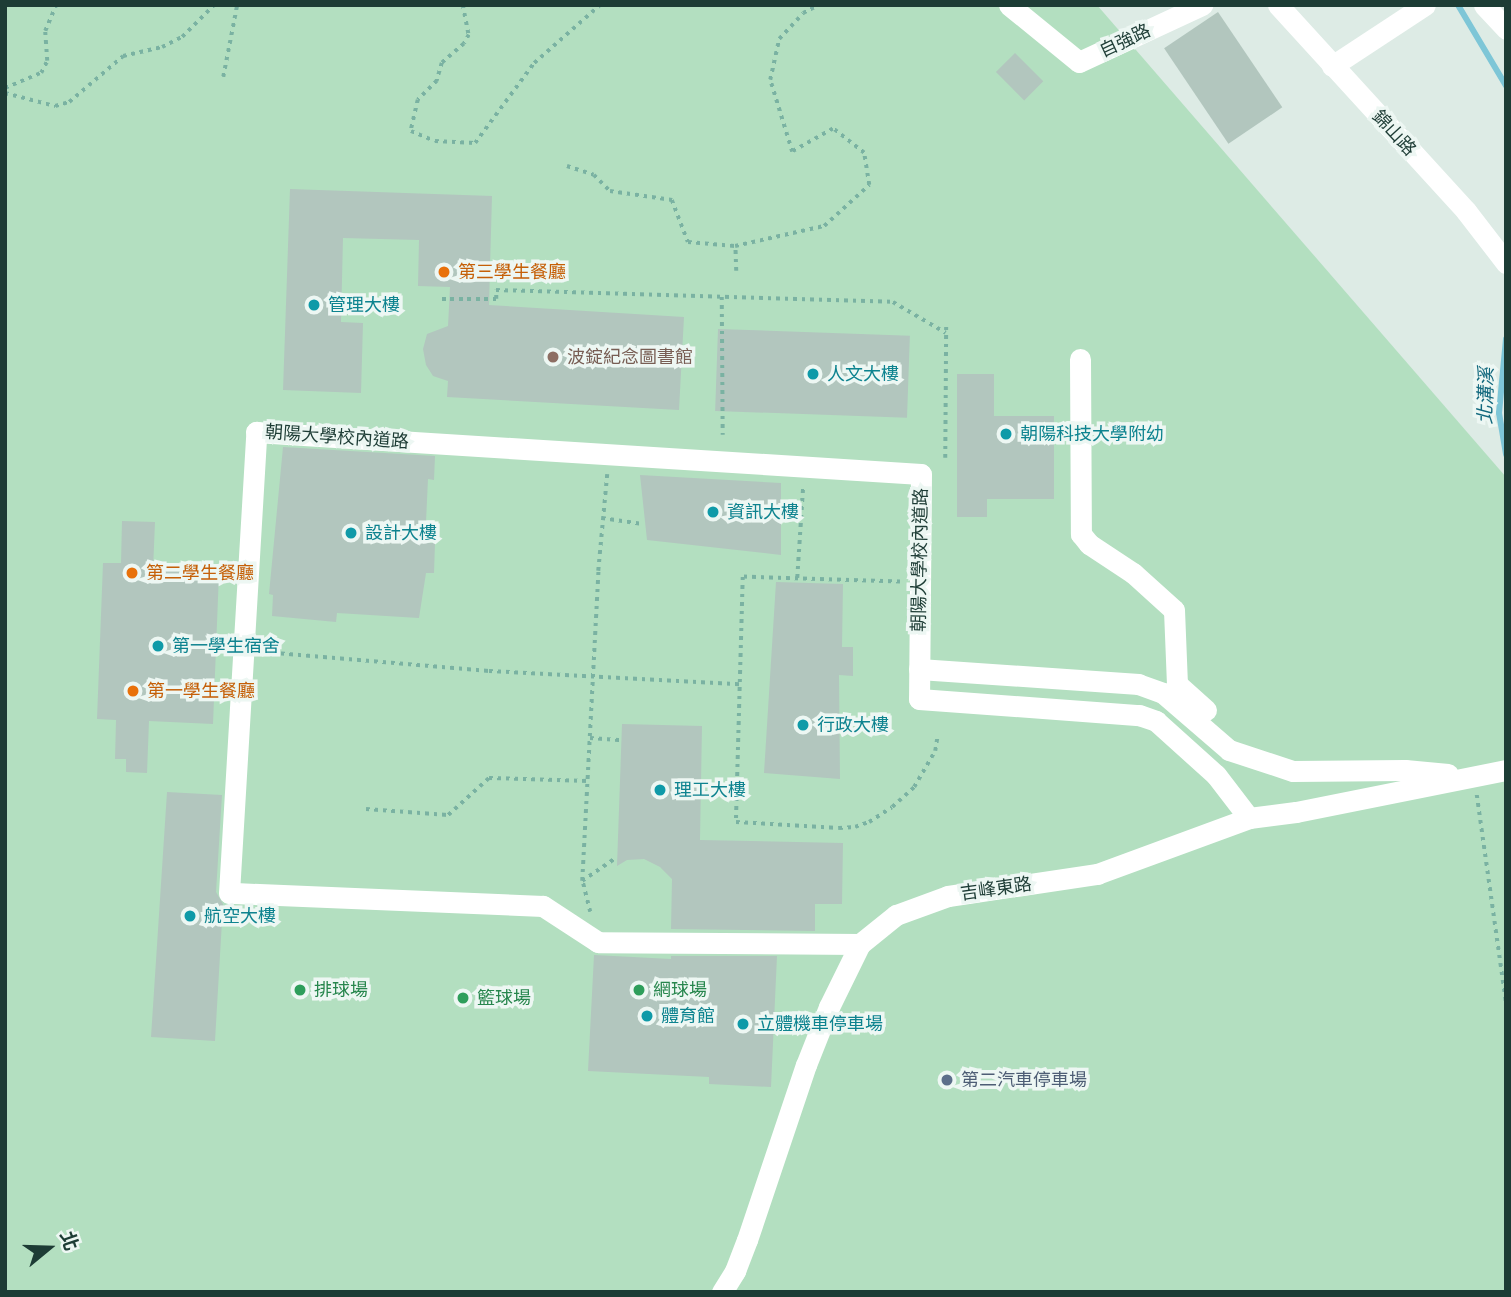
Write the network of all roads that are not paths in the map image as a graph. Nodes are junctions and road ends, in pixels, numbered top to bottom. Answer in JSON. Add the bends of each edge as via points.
{"nodes":[{"id":1,"x":1202,"y":5,"type":"edge"},
{"id":2,"x":1278,"y":5,"type":"edge"},
{"id":3,"x":1425,"y":5,"type":"edge"},
{"id":4,"x":1484,"y":5,"type":"edge"},
{"id":5,"x":1014,"y":10,"type":"edge"},
{"id":6,"x":1506,"y":29,"type":"edge"},
{"id":7,"x":1332,"y":66,"type":"junction"},
{"id":8,"x":1506,"y":263,"type":"edge"},
{"id":9,"x":1080,"y":359,"type":"dead end"},
{"id":10,"x":919,"y":669,"type":"junction"},
{"id":11,"x":1289,"y":770,"type":"junction"},
{"id":12,"x":1506,"y":770,"type":"edge"},
{"id":13,"x":1474,"y":776,"type":"junction"},
{"id":14,"x":1248,"y":818,"type":"junction"},
{"id":15,"x":860,"y":944,"type":"junction"},
{"id":16,"x":722,"y":1292,"type":"edge"}],
"edges":[{"from":1,"to":5,"type":"street","name":"自強路","via":[[1079,62]]},
{"from":2,"to":7,"type":"street","name":"錦山路"},
{"from":3,"to":7,"type":"street"},
{"from":4,"to":6,"type":"street"},
{"from":7,"to":8,"type":"street","name":"錦山路","via":[[1466,211]]},
{"from":9,"to":11,"type":"street","via":[[1081,534],[1174,610],[1177,684],[1254,755]]},
{"from":10,"to":11,"type":"street","via":[[1139,684],[1163,693],[1229,750]]},
{"from":10,"to":14,"type":"street","name":"朝陽大學校內道路","via":[[919,699],[1139,715],[1156,721],[1216,775]]},
{"from":10,"to":15,"type":"street","name":"朝陽大學校內道路","via":[[921,474],[256,432],[229,893],[543,906],[598,942]]},
{"from":11,"to":13,"type":"street","via":[[1405,770]]},
{"from":12,"to":13,"type":"street","name":"吉峰東路"},
{"from":13,"to":14,"type":"street","name":"吉峰東路"},
{"from":14,"to":15,"type":"street","name":"吉峰東路","via":[[1097,874],[1012,882],[948,896],[896,915]]},
{"from":15,"to":16,"type":"street","name":"吉峰東路","via":[[824,1019],[736,1271]]}]}
